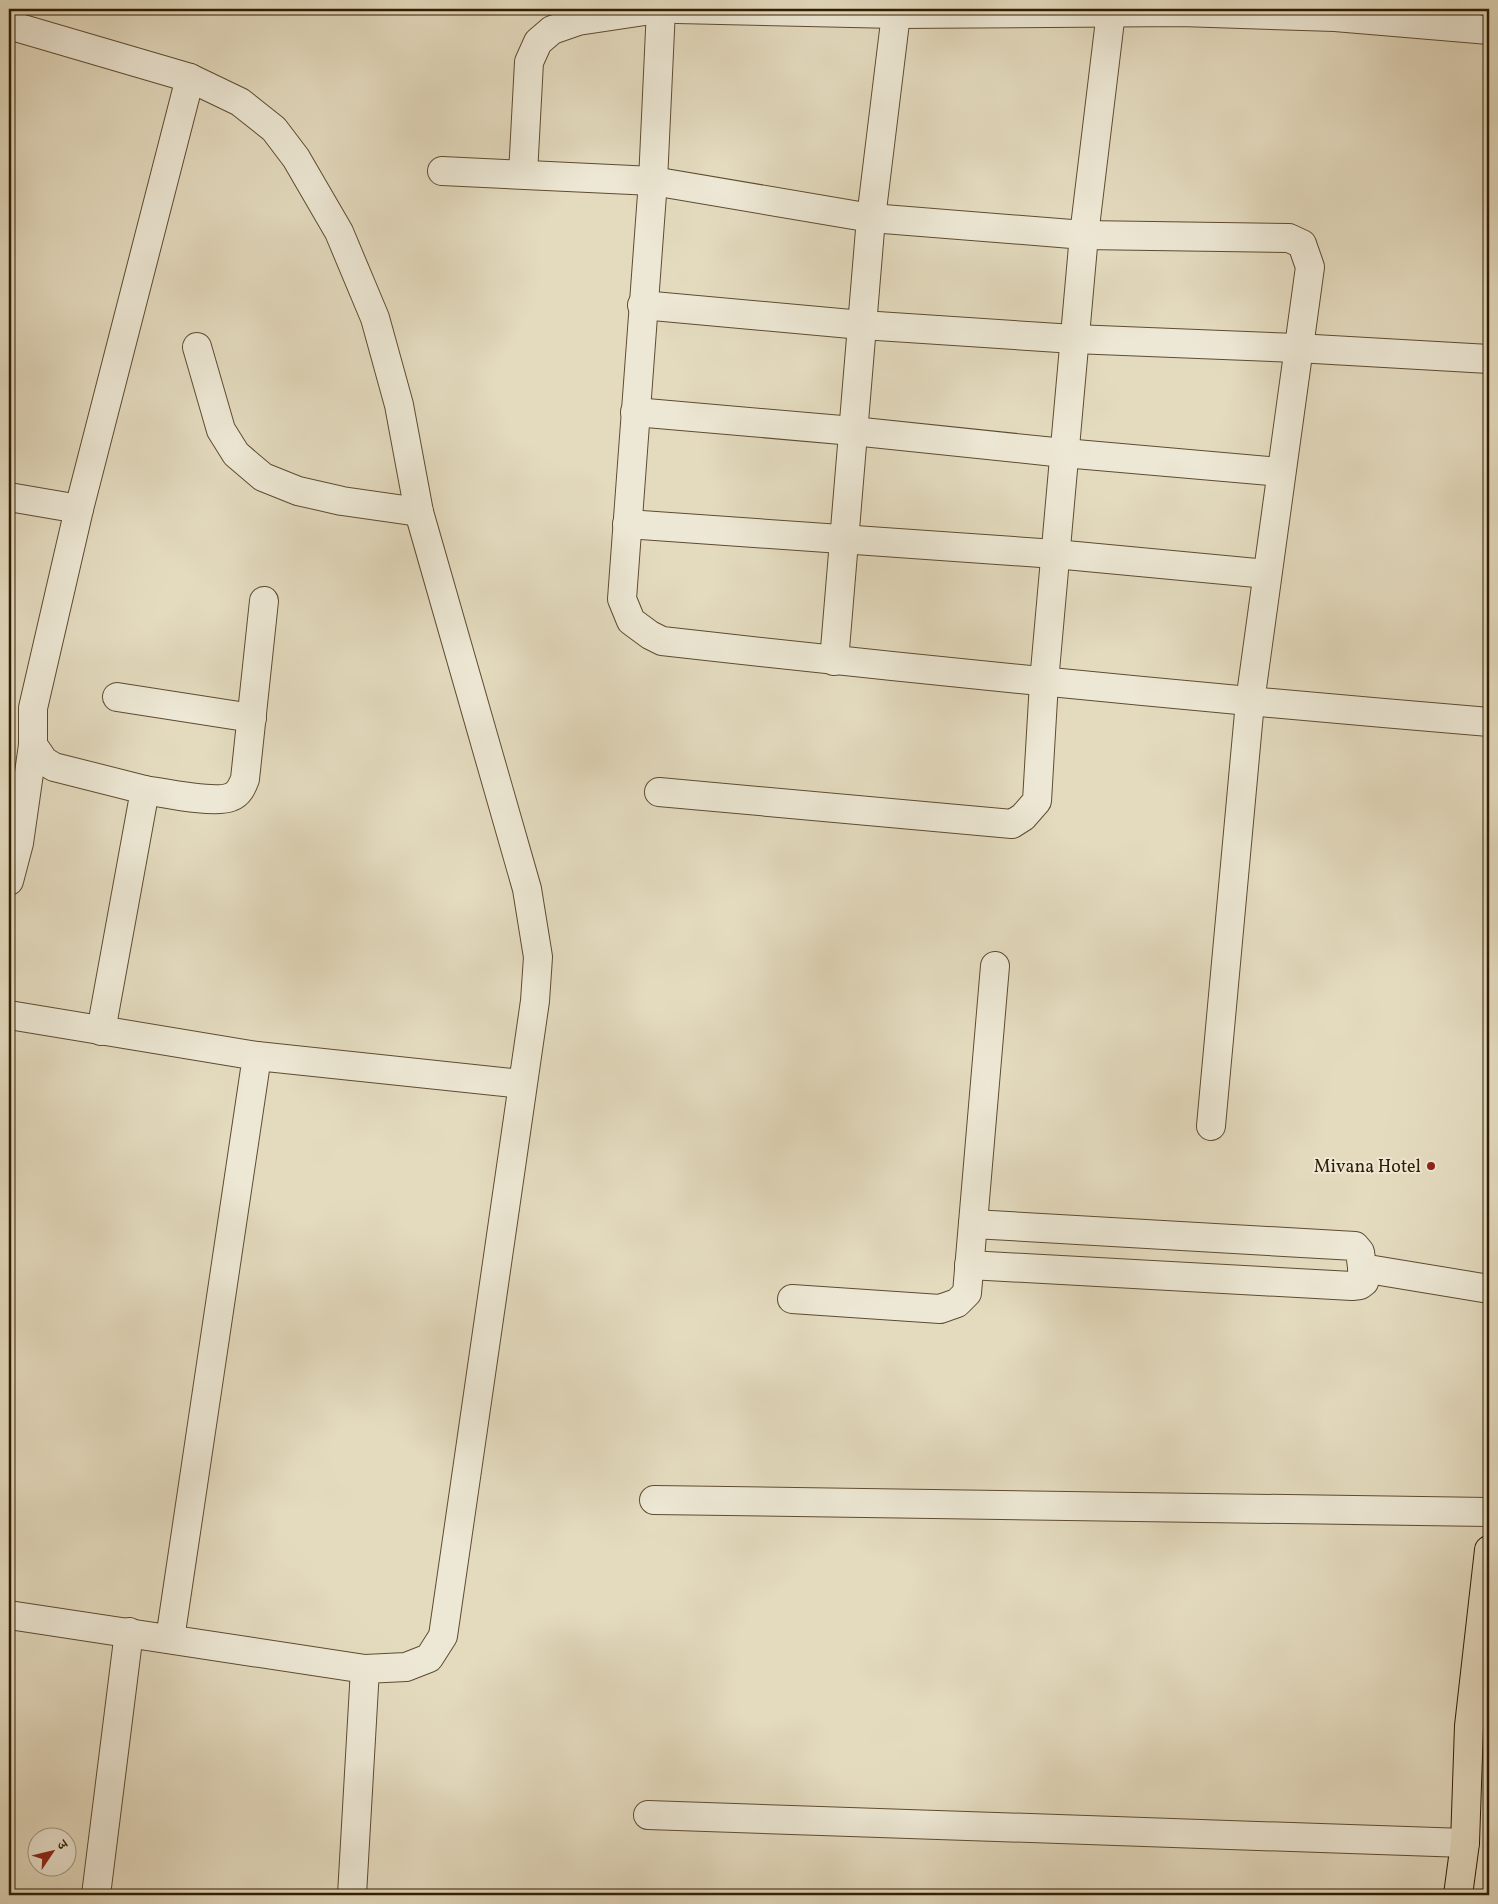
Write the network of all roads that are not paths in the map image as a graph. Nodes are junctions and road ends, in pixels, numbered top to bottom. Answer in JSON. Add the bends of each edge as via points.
{"nodes":[{"id":1,"x":659,"y":9,"type":"edge"},
{"id":2,"x":677,"y":9,"type":"edge"},
{"id":3,"x":1181,"y":10,"type":"edge"},
{"id":4,"x":965,"y":11,"type":"edge"},
{"id":5,"x":1111,"y":12,"type":"junction"},
{"id":6,"x":896,"y":14,"type":"junction"},
{"id":7,"x":9,"y":25,"type":"edge"},
{"id":8,"x":1489,"y":30,"type":"edge"},
{"id":9,"x":190,"y":78,"type":"junction"},
{"id":10,"x":442,"y":171,"type":"dead end"},
{"id":11,"x":523,"y":174,"type":"junction"},
{"id":12,"x":653,"y":181,"type":"junction"},
{"id":13,"x":871,"y":218,"type":"junction"},
{"id":14,"x":1084,"y":235,"type":"junction"},
{"id":15,"x":642,"y":305,"type":"junction"},
{"id":16,"x":862,"y":325,"type":"junction"},
{"id":17,"x":1074,"y":339,"type":"junction"},
{"id":18,"x":197,"y":347,"type":"dead end"},
{"id":19,"x":1297,"y":348,"type":"junction"},
{"id":20,"x":1489,"y":359,"type":"edge"},
{"id":21,"x":635,"y":412,"type":"junction"},
{"id":22,"x":853,"y":431,"type":"junction"},
{"id":23,"x":1064,"y":453,"type":"junction"},
{"id":24,"x":1281,"y":472,"type":"junction"},
{"id":25,"x":9,"y":498,"type":"edge"},
{"id":26,"x":79,"y":509,"type":"junction"},
{"id":27,"x":418,"y":512,"type":"junction"},
{"id":28,"x":627,"y":524,"type":"junction"},
{"id":29,"x":844,"y":541,"type":"junction"},
{"id":30,"x":1055,"y":554,"type":"junction"},
{"id":31,"x":1267,"y":574,"type":"junction"},
{"id":32,"x":264,"y":601,"type":"dead end"},
{"id":33,"x":834,"y":661,"type":"junction"},
{"id":34,"x":1044,"y":682,"type":"junction"},
{"id":35,"x":117,"y":697,"type":"dead end"},
{"id":36,"x":1250,"y":702,"type":"junction"},
{"id":37,"x":252,"y":718,"type":"junction"},
{"id":38,"x":1489,"y":722,"type":"edge"},
{"id":39,"x":33,"y":745,"type":"junction"},
{"id":40,"x":146,"y":790,"type":"junction"},
{"id":41,"x":658,"y":792,"type":"dead end"},
{"id":42,"x":9,"y":882,"type":"edge"},
{"id":43,"x":995,"y":966,"type":"dead end"},
{"id":44,"x":9,"y":1015,"type":"edge"},
{"id":45,"x":101,"y":1031,"type":"junction"},
{"id":46,"x":257,"y":1056,"type":"junction"},
{"id":47,"x":522,"y":1084,"type":"junction"},
{"id":48,"x":1211,"y":1126,"type":"dead end"},
{"id":49,"x":973,"y":1224,"type":"junction"},
{"id":50,"x":969,"y":1266,"type":"junction"},
{"id":51,"x":1362,"y":1268,"type":"junction"},
{"id":52,"x":1489,"y":1289,"type":"edge"},
{"id":53,"x":792,"y":1299,"type":"dead end"},
{"id":54,"x":654,"y":1500,"type":"dead end"},
{"id":55,"x":1489,"y":1512,"type":"edge"},
{"id":56,"x":1489,"y":1550,"type":"edge"},
{"id":57,"x":9,"y":1615,"type":"edge"},
{"id":58,"x":129,"y":1632,"type":"junction"},
{"id":59,"x":170,"y":1639,"type":"junction"},
{"id":60,"x":365,"y":1670,"type":"junction"},
{"id":61,"x":648,"y":1815,"type":"dead end"},
{"id":62,"x":1465,"y":1843,"type":"junction"},
{"id":63,"x":96,"y":1895,"type":"edge"},
{"id":64,"x":352,"y":1895,"type":"edge"},
{"id":65,"x":1458,"y":1895,"type":"edge"}],
"edges":[{"from":1,"to":11,"type":"street","via":[[578,21],[552,30],[538,42],[529,62]]},
{"from":1,"to":12,"type":"street"},
{"from":2,"to":6,"type":"street"},
{"from":3,"to":5,"type":"street"},
{"from":3,"to":8,"type":"street","via":[[1335,16]]},
{"from":4,"to":5,"type":"street"},
{"from":4,"to":6,"type":"street"},
{"from":5,"to":14,"type":"street"},
{"from":6,"to":13,"type":"street"},
{"from":7,"to":9,"type":"street"},
{"from":9,"to":26,"type":"street"},
{"from":9,"to":27,"type":"street","via":[[240,102],[274,129],[296,158],[339,232],[375,318],[399,405]]},
{"from":10,"to":11,"type":"street"},
{"from":11,"to":12,"type":"street"},
{"from":12,"to":13,"type":"street"},
{"from":12,"to":15,"type":"street"},
{"from":13,"to":14,"type":"street"},
{"from":13,"to":16,"type":"street"},
{"from":14,"to":17,"type":"street"},
{"from":14,"to":19,"type":"street","via":[[1289,238],[1302,244],[1310,267]]},
{"from":15,"to":16,"type":"street"},
{"from":15,"to":21,"type":"street"},
{"from":16,"to":17,"type":"street"},
{"from":16,"to":22,"type":"street"},
{"from":17,"to":19,"type":"street"},
{"from":17,"to":23,"type":"street"},
{"from":18,"to":27,"type":"street","via":[[221,430],[236,454],[263,477],[298,491],[342,501]]},
{"from":19,"to":20,"type":"street"},
{"from":19,"to":24,"type":"street"},
{"from":21,"to":22,"type":"street"},
{"from":21,"to":28,"type":"street"},
{"from":22,"to":23,"type":"street"},
{"from":22,"to":29,"type":"street"},
{"from":23,"to":24,"type":"street"},
{"from":23,"to":30,"type":"street"},
{"from":24,"to":31,"type":"street"},
{"from":25,"to":26,"type":"street"},
{"from":26,"to":39,"type":"street","via":[[34,708]]},
{"from":27,"to":47,"type":"street","via":[[527,888],[538,957],[535,1001]]},
{"from":28,"to":29,"type":"street"},
{"from":28,"to":33,"type":"street","via":[[622,599],[632,621],[650,635],[662,642]]},
{"from":29,"to":30,"type":"street"},
{"from":29,"to":33,"type":"street"},
{"from":30,"to":31,"type":"street"},
{"from":30,"to":34,"type":"street"},
{"from":31,"to":36,"type":"street"},
{"from":32,"to":37,"type":"street"},
{"from":33,"to":34,"type":"street"},
{"from":34,"to":36,"type":"street"},
{"from":34,"to":41,"type":"street","via":[[1037,801],[1012,824]]},
{"from":35,"to":37,"type":"street"},
{"from":36,"to":38,"type":"street"},
{"from":36,"to":48,"type":"street"},
{"from":37,"to":40,"type":"street","via":[[245,779],[241,790],[231,798],[210,799]]},
{"from":39,"to":40,"type":"street","via":[[44,761],[54,767]]},
{"from":39,"to":42,"type":"street"},
{"from":40,"to":45,"type":"street"},
{"from":43,"to":49,"type":"street"},
{"from":44,"to":45,"type":"street"},
{"from":45,"to":46,"type":"street"},
{"from":46,"to":47,"type":"street"},
{"from":46,"to":59,"type":"street"},
{"from":47,"to":60,"type":"street","via":[[443,1636],[429,1658],[406,1667]]},
{"from":49,"to":50,"type":"street"},
{"from":49,"to":51,"type":"street","via":[[1355,1246],[1360,1252]]},
{"from":50,"to":51,"type":"street","via":[[1352,1286],[1364,1282]]},
{"from":50,"to":53,"type":"street","via":[[967,1293],[957,1304],[940,1309]]},
{"from":51,"to":52,"type":"street"},
{"from":54,"to":55,"type":"street"},
{"from":56,"to":62,"type":"main road","via":[[1469,1726]]},
{"from":57,"to":58,"type":"street"},
{"from":58,"to":59,"type":"street"},
{"from":58,"to":63,"type":"street"},
{"from":59,"to":60,"type":"street"},
{"from":60,"to":64,"type":"street"},
{"from":61,"to":62,"type":"street"},
{"from":62,"to":65,"type":"main road"}]}
